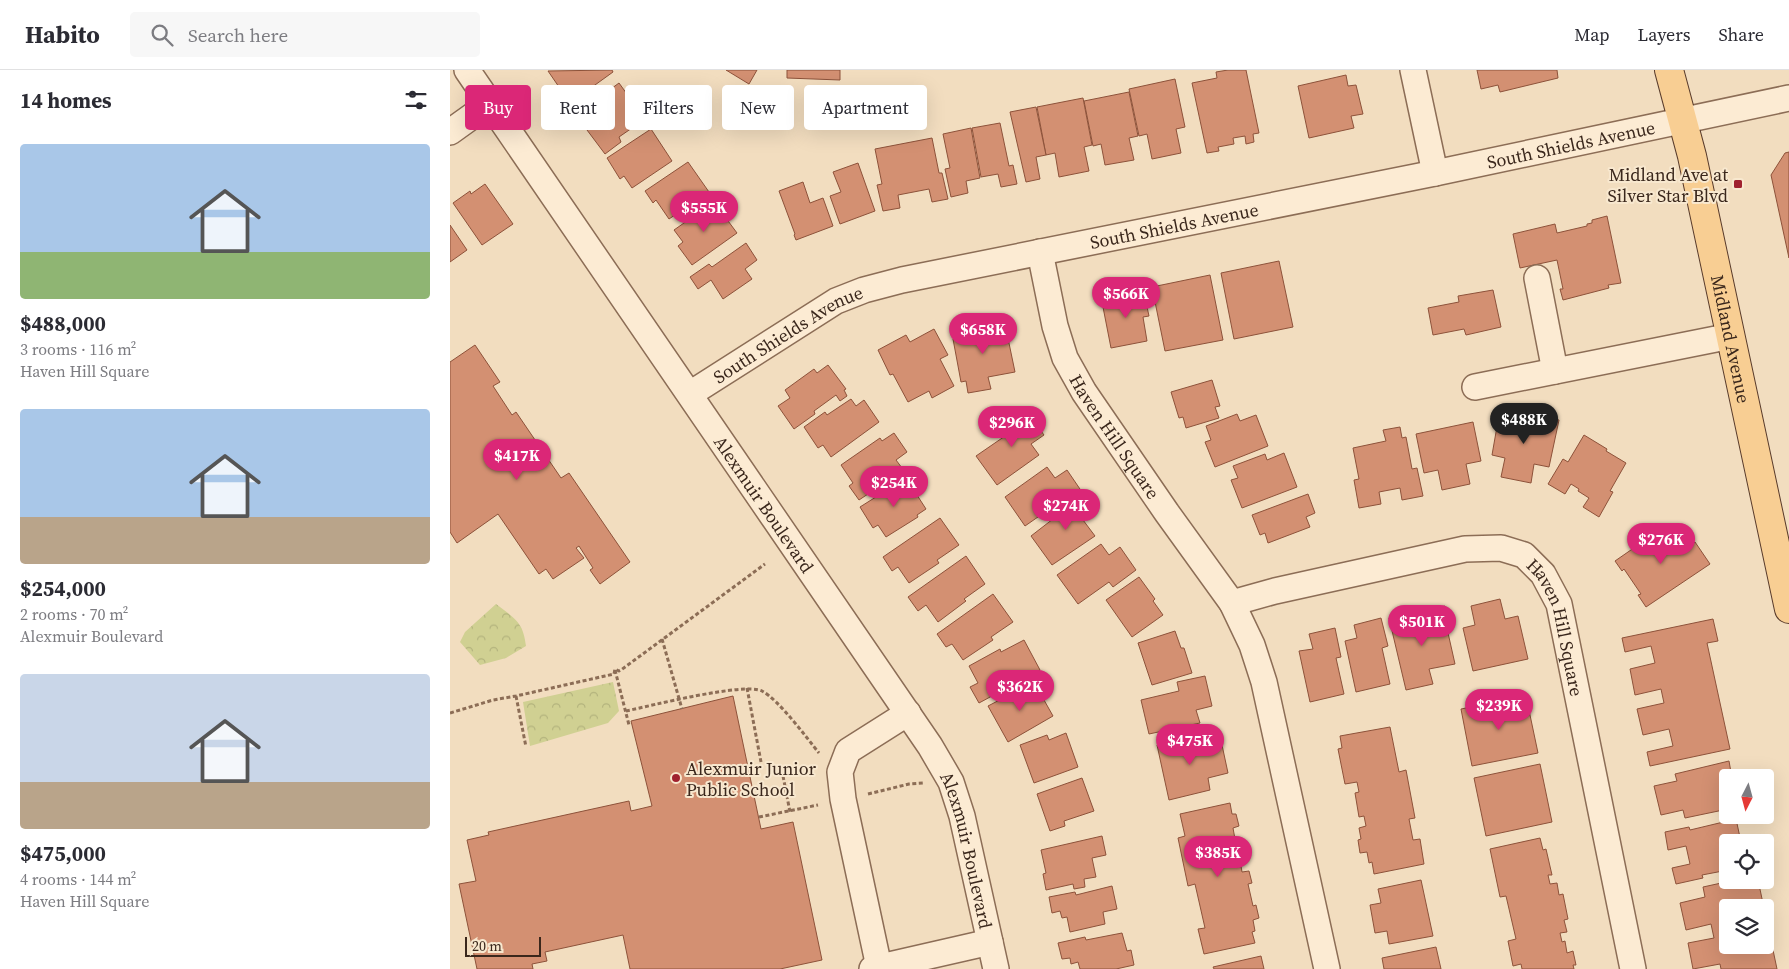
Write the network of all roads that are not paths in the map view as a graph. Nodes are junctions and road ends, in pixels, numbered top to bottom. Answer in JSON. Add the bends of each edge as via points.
{"nodes":[{"id":1,"x":466,"y":70,"type":"edge"},
{"id":2,"x":1413,"y":70,"type":"edge"},
{"id":3,"x":1668,"y":70,"type":"edge"},
{"id":4,"x":476,"y":85,"type":"edge"},
{"id":5,"x":1789,"y":98,"type":"edge"},
{"id":6,"x":1683,"y":120,"type":"junction"},
{"id":7,"x":465,"y":121,"type":"edge"},
{"id":8,"x":507,"y":130,"type":"edge"},
{"id":9,"x":450,"y":132,"type":"edge"},
{"id":10,"x":1435,"y":173,"type":"junction"},
{"id":11,"x":1040,"y":252,"type":"junction"},
{"id":12,"x":1537,"y":278,"type":"dead end"},
{"id":13,"x":1731,"y":336,"type":"junction"},
{"id":14,"x":1556,"y":370,"type":"junction"},
{"id":15,"x":1475,"y":386,"type":"dead end"},
{"id":16,"x":690,"y":394,"type":"junction"},
{"id":17,"x":1232,"y":603,"type":"junction"},
{"id":18,"x":1789,"y":609,"type":"edge"},
{"id":19,"x":908,"y":713,"type":"junction"},
{"id":20,"x":990,"y":942,"type":"junction"},
{"id":21,"x":876,"y":968,"type":"edge"},
{"id":22,"x":996,"y":969,"type":"edge"},
{"id":23,"x":1327,"y":969,"type":"edge"},
{"id":24,"x":1633,"y":969,"type":"edge"}],
"edges":[{"from":1,"to":4,"type":"street","name":"Alexmuir Boulevard"},
{"from":2,"to":10,"type":"street"},
{"from":3,"to":6,"type":"main road","name":"Midland Avenue"},
{"from":5,"to":6,"type":"street","name":"South Shields Avenue"},
{"from":6,"to":10,"type":"street","name":"South Shields Avenue"},
{"from":6,"to":13,"type":"main road","name":"Midland Avenue"},
{"from":7,"to":9,"type":"street"},
{"from":8,"to":16,"type":"street","name":"Alexmuir Boulevard"},
{"from":10,"to":11,"type":"street","name":"South Shields Avenue"},
{"from":11,"to":16,"type":"street","name":"South Shields Avenue","via":[[902,280],[836,300]]},
{"from":11,"to":17,"type":"street","name":"Haven Hill Square","via":[[1065,358],[1084,392],[1167,514]]},
{"from":12,"to":14,"type":"street"},
{"from":13,"to":14,"type":"street"},
{"from":13,"to":18,"type":"main road","name":"Midland Avenue"},
{"from":14,"to":15,"type":"street"},
{"from":16,"to":19,"type":"street","name":"Alexmuir Boulevard"},
{"from":17,"to":23,"type":"street","name":"Haven Hill Square","via":[[1252,645],[1264,682]]},
{"from":17,"to":24,"type":"street","name":"Haven Hill Square","via":[[1275,590],[1465,549],[1501,548],[1524,555],[1543,574],[1558,604]]},
{"from":19,"to":20,"type":"street","name":"Alexmuir Boulevard","via":[[951,782],[962,816]]},
{"from":19,"to":21,"type":"street","via":[[848,751],[840,772]]},
{"from":20,"to":21,"type":"street"},
{"from":20,"to":22,"type":"street","name":"Alexmuir Boulevard"}]}
